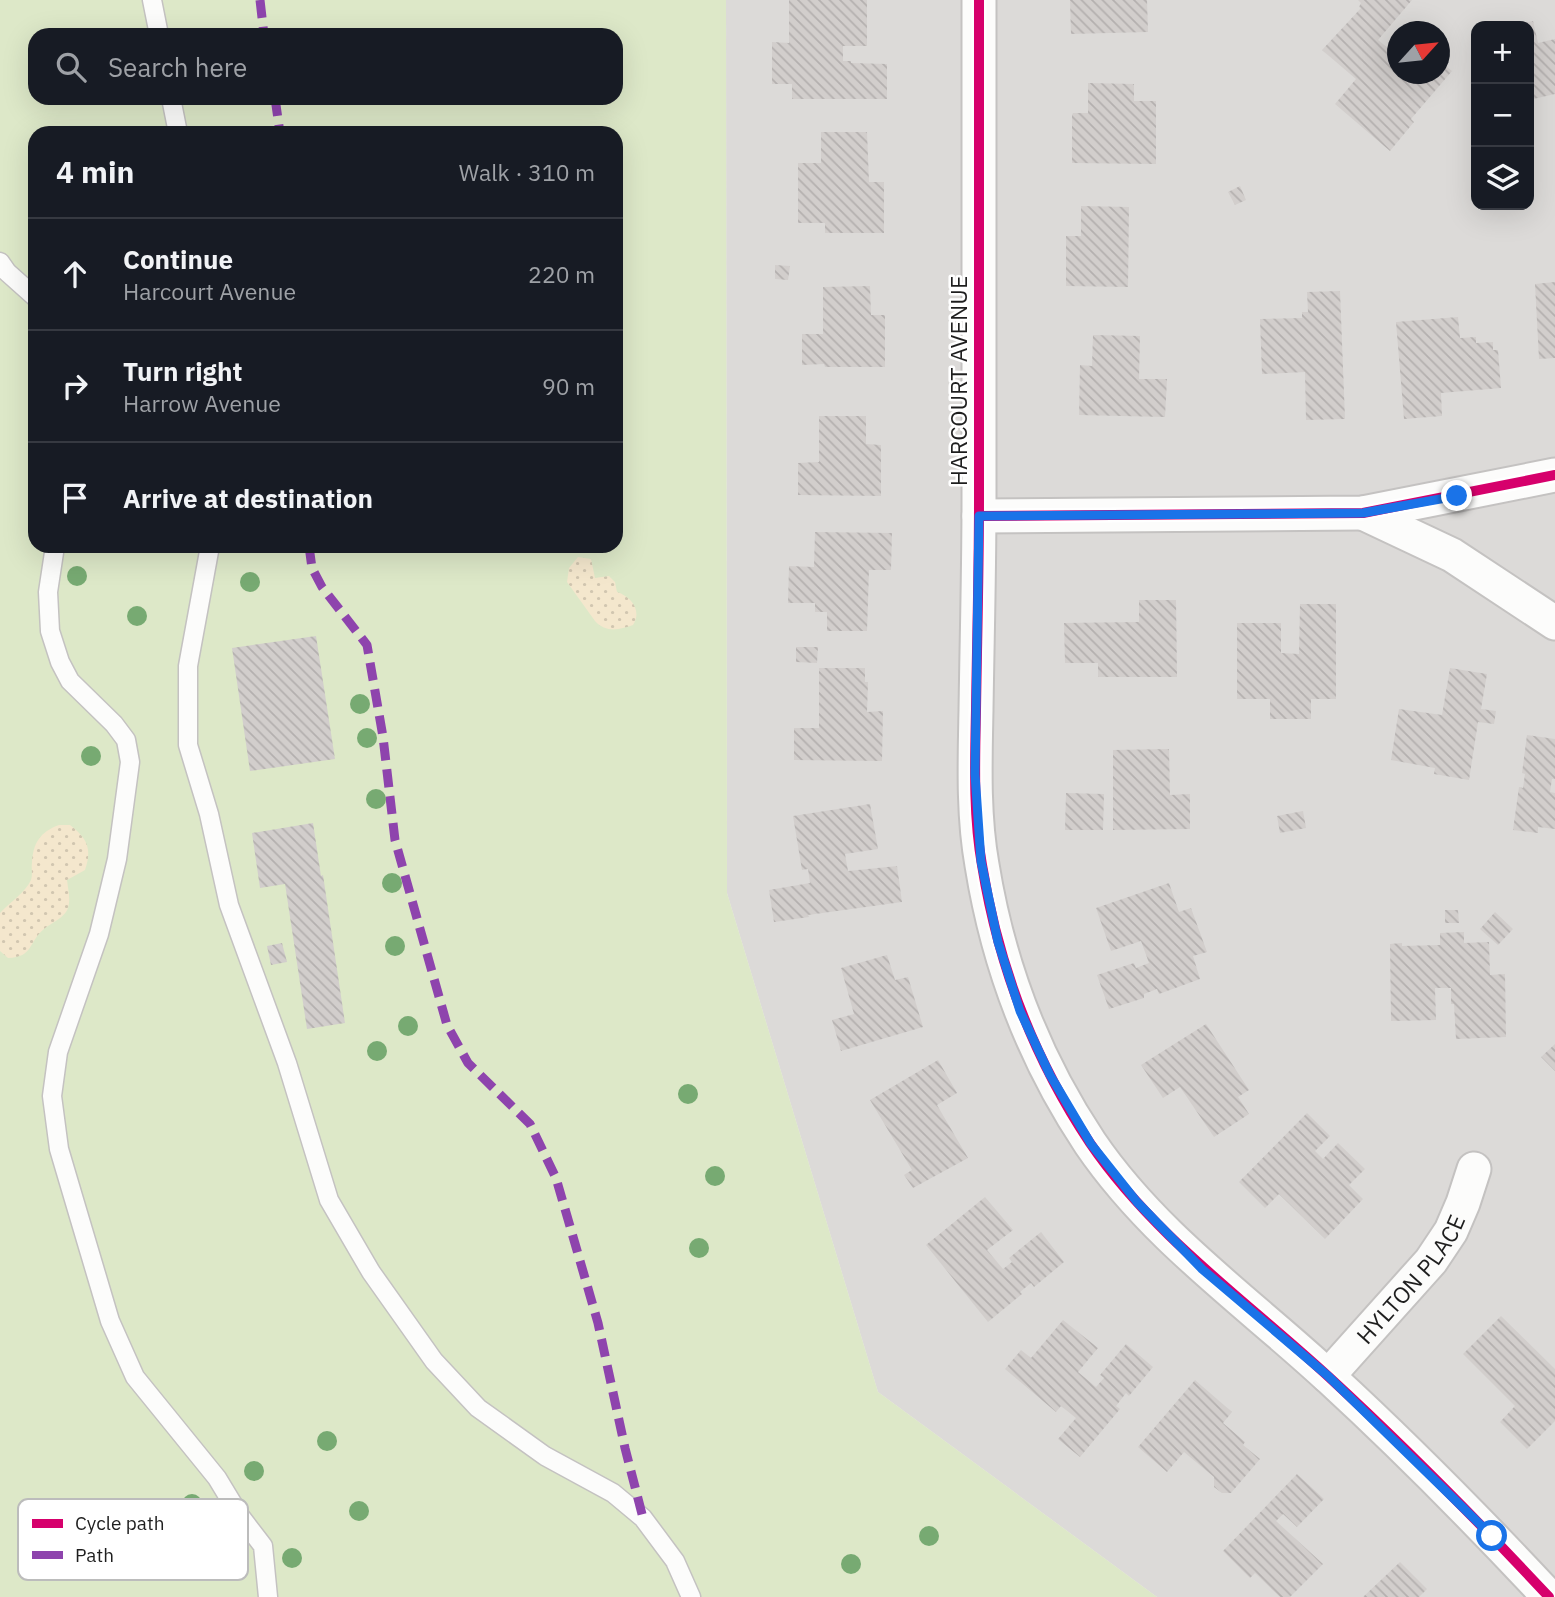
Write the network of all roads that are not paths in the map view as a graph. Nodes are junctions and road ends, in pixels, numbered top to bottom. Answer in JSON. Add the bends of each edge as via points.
{"nodes":[{"id":1,"x":152,"y":0,"type":"edge"},
{"id":2,"x":979,"y":0,"type":"edge"},
{"id":3,"x":158,"y":28,"type":"edge"},
{"id":4,"x":172,"y":105,"type":"edge"},
{"id":5,"x":177,"y":126,"type":"edge"},
{"id":6,"x":0,"y":262,"type":"edge"},
{"id":7,"x":28,"y":291,"type":"edge"},
{"id":8,"x":1555,"y":475,"type":"edge"},
{"id":9,"x":1363,"y":513,"type":"junction"},
{"id":10,"x":979,"y":516,"type":"junction"},
{"id":11,"x":54,"y":553,"type":"edge"},
{"id":12,"x":209,"y":553,"type":"edge"},
{"id":13,"x":1555,"y":623,"type":"edge"},
{"id":14,"x":1474,"y":1169,"type":"dead end"},
{"id":15,"x":1328,"y":1376,"type":"junction"},
{"id":16,"x":230,"y":1499,"type":"edge"},
{"id":17,"x":248,"y":1526,"type":"edge"},
{"id":18,"x":268,"y":1597,"type":"edge"},
{"id":19,"x":691,"y":1597,"type":"edge"},
{"id":20,"x":1549,"y":1597,"type":"edge"}],
"edges":[{"from":1,"to":3,"type":"lane"},
{"from":2,"to":10,"type":"street","name":"HARCOURT AVENUE"},
{"from":4,"to":5,"type":"lane"},
{"from":6,"to":7,"type":"lane"},
{"from":8,"to":9,"type":"street"},
{"from":9,"to":10,"type":"street"},
{"from":9,"to":13,"type":"street","via":[[1452,555]]},
{"from":10,"to":15,"type":"street","name":"HARCOURT AVENUE","via":[[975,774],[981,861],[998,942],[1020,1011],[1050,1075],[1091,1144],[1137,1202],[1202,1269]]},
{"from":11,"to":16,"type":"lane","via":[[48,592],[50,631],[60,662],[70,681],[126,740],[130,762],[117,859],[99,934],[58,1052],[52,1096],[59,1149],[110,1321],[135,1377]]},
{"from":12,"to":19,"type":"lane","via":[[188,666],[188,745],[229,905],[287,1063],[328,1200],[371,1272],[434,1361],[478,1408],[545,1456],[613,1493],[643,1518],[674,1562]]},
{"from":14,"to":15,"type":"street","name":"HYLTON PLACE","via":[[1451,1231],[1431,1261]]},
{"from":15,"to":20,"type":"street","name":"HARCOURT AVENUE"},
{"from":17,"to":18,"type":"lane","via":[[263,1546]]}]}
